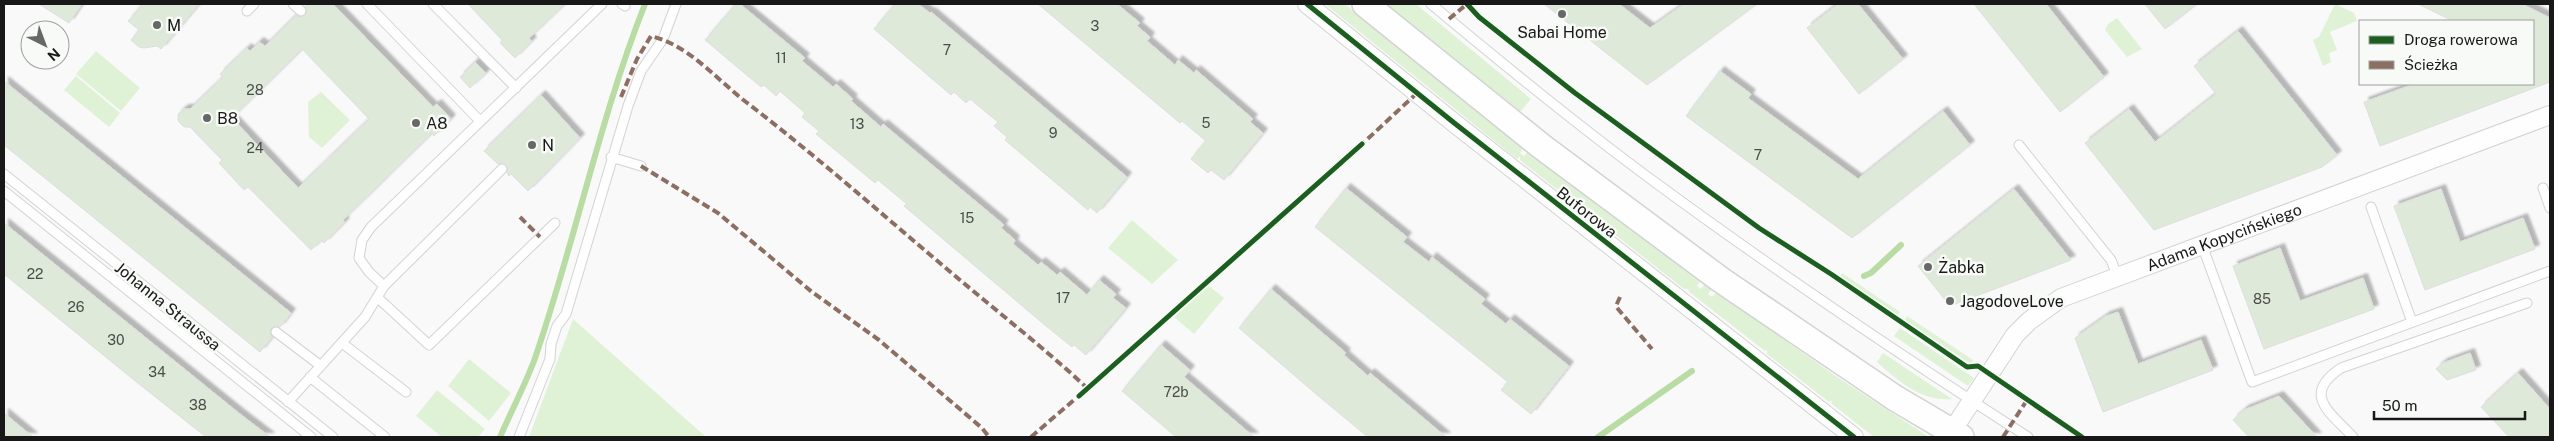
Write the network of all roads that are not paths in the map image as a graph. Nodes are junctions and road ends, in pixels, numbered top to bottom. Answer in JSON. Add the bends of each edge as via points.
{"nodes":[{"id":1,"x":254,"y":4,"type":"edge"},
{"id":2,"x":293,"y":4,"type":"edge"},
{"id":3,"x":367,"y":4,"type":"edge"},
{"id":4,"x":433,"y":4,"type":"edge"},
{"id":5,"x":602,"y":4,"type":"edge"},
{"id":6,"x":676,"y":4,"type":"edge"},
{"id":7,"x":1307,"y":4,"type":"edge"},
{"id":8,"x":1365,"y":4,"type":"edge"},
{"id":9,"x":1431,"y":4,"type":"edge"},
{"id":10,"x":247,"y":11,"type":"dead end"},
{"id":11,"x":300,"y":11,"type":"dead end"},
{"id":12,"x":516,"y":88,"type":"junction"},
{"id":13,"x":2550,"y":115,"type":"edge"},
{"id":14,"x":480,"y":121,"type":"junction"},
{"id":15,"x":2019,"y":146,"type":"dead end"},
{"id":16,"x":611,"y":157,"type":"junction"},
{"id":17,"x":641,"y":166,"type":"dead end"},
{"id":18,"x":502,"y":169,"type":"dead end"},
{"id":19,"x":4,"y":174,"type":"edge"},
{"id":20,"x":2543,"y":188,"type":"dead end"},
{"id":21,"x":4,"y":191,"type":"edge"},
{"id":22,"x":2371,"y":207,"type":"dead end"},
{"id":23,"x":2550,"y":208,"type":"edge"},
{"id":24,"x":555,"y":222,"type":"dead end"},
{"id":25,"x":2202,"y":245,"type":"junction"},
{"id":26,"x":2550,"y":271,"type":"edge"},
{"id":27,"x":2118,"y":277,"type":"junction"},
{"id":28,"x":384,"y":286,"type":"junction"},
{"id":29,"x":377,"y":297,"type":"junction"},
{"id":30,"x":2527,"y":303,"type":"dead end"},
{"id":31,"x":2412,"y":322,"type":"junction"},
{"id":32,"x":276,"y":332,"type":"dead end"},
{"id":33,"x":342,"y":343,"type":"junction"},
{"id":34,"x":321,"y":366,"type":"junction"},
{"id":35,"x":310,"y":377,"type":"junction"},
{"id":36,"x":406,"y":392,"type":"dead end"},
{"id":37,"x":1972,"y":400,"type":"junction"},
{"id":38,"x":288,"y":402,"type":"junction"},
{"id":39,"x":1957,"y":434,"type":"edge"},
{"id":40,"x":311,"y":437,"type":"edge"},
{"id":41,"x":333,"y":437,"type":"edge"},
{"id":42,"x":385,"y":437,"type":"edge"},
{"id":43,"x":520,"y":437,"type":"edge"},
{"id":44,"x":1854,"y":437,"type":"edge"},
{"id":45,"x":2028,"y":437,"type":"edge"},
{"id":46,"x":2353,"y":437,"type":"edge"}],
"edges":[{"from":1,"to":10,"type":"lane"},
{"from":2,"to":11,"type":"lane"},
{"from":3,"to":14,"type":"lane"},
{"from":4,"to":12,"type":"lane"},
{"from":5,"to":12,"type":"lane"},
{"from":6,"to":16,"type":"lane","via":[[663,39],[641,71]]},
{"from":7,"to":44,"type":"street","name":"Buforowa"},
{"from":8,"to":39,"type":"main road","name":"Buforowa","via":[[1541,146],[1691,258],[1895,398]]},
{"from":9,"to":37,"type":"lane","via":[[1655,183]]},
{"from":12,"to":14,"type":"lane"},
{"from":13,"to":25,"type":"street","name":"Adama Kopycińskiego"},
{"from":14,"to":28,"type":"lane","via":[[371,227],[362,240],[360,258]]},
{"from":15,"to":27,"type":"lane","via":[[2110,260]]},
{"from":16,"to":17,"type":"lane"},
{"from":16,"to":43,"type":"lane","via":[[566,314],[557,326],[550,359]]},
{"from":18,"to":28,"type":"lane"},
{"from":19,"to":38,"type":"lane","name":"Johanna Straussa"},
{"from":20,"to":23,"type":"lane"},
{"from":21,"to":40,"type":"lane","name":"Johanna Straussa"},
{"from":22,"to":31,"type":"lane"},
{"from":24,"to":29,"type":"lane","via":[[429,345]]},
{"from":25,"to":27,"type":"street","name":"Adama Kopycińskiego"},
{"from":25,"to":31,"type":"lane","via":[[2252,382]]},
{"from":26,"to":31,"type":"lane"},
{"from":27,"to":37,"type":"street","name":"Adama Kopycińskiego","via":[[2061,298],[2029,321],[2003,352]]},
{"from":28,"to":29,"type":"lane"},
{"from":29,"to":33,"type":"lane","via":[[365,317]]},
{"from":30,"to":46,"type":"lane","via":[[2340,368],[2328,376],[2319,396]]},
{"from":32,"to":34,"type":"lane"},
{"from":33,"to":34,"type":"lane"},
{"from":33,"to":36,"type":"lane"},
{"from":34,"to":35,"type":"lane"},
{"from":35,"to":38,"type":"lane"},
{"from":35,"to":42,"type":"lane"},
{"from":37,"to":39,"type":"street","name":"Adama Kopycińskiego"},
{"from":37,"to":45,"type":"lane"},
{"from":38,"to":41,"type":"lane","name":"Johanna Straussa"}]}
